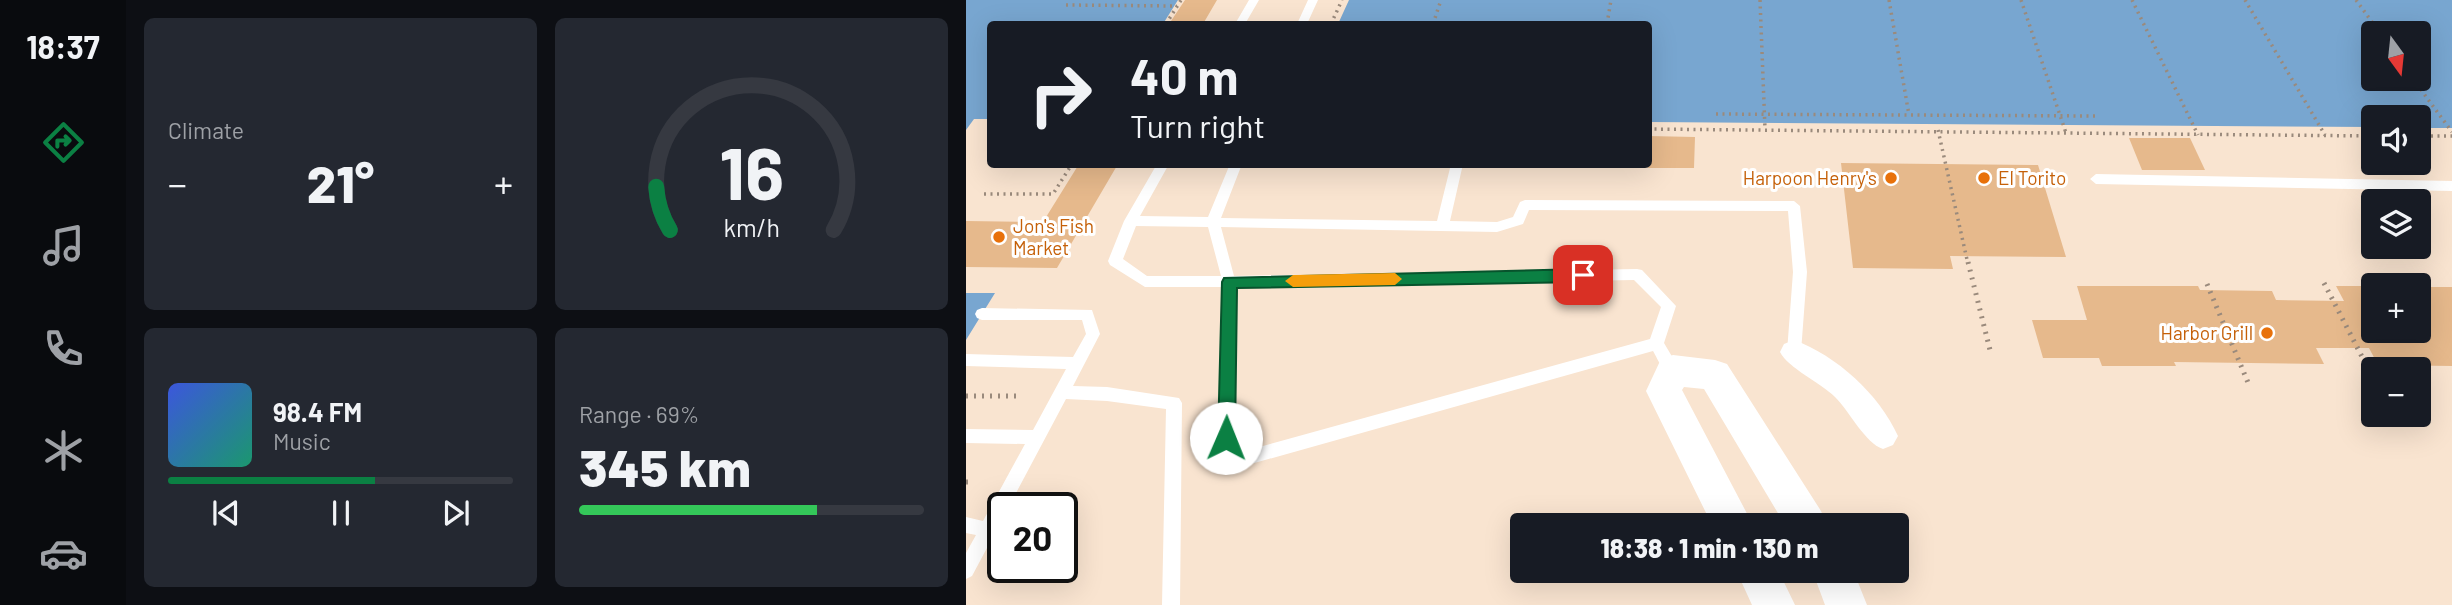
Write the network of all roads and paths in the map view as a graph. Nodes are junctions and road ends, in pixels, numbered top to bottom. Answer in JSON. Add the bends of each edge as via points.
{"nodes":[{"id":1,"x":1181,"y":0,"type":"edge"},
{"id":2,"x":1254,"y":0,"type":"edge"},
{"id":3,"x":1313,"y":0,"type":"edge"},
{"id":4,"x":1342,"y":0,"type":"edge"},
{"id":5,"x":1441,"y":0,"type":"edge"},
{"id":6,"x":1611,"y":0,"type":"edge"},
{"id":7,"x":1760,"y":0,"type":"edge"},
{"id":8,"x":1889,"y":0,"type":"edge"},
{"id":9,"x":2021,"y":0,"type":"edge"},
{"id":10,"x":2132,"y":0,"type":"edge"},
{"id":11,"x":2245,"y":0,"type":"edge"},
{"id":12,"x":2356,"y":0,"type":"edge"},
{"id":13,"x":1066,"y":5,"type":"dead end"},
{"id":14,"x":1177,"y":6,"type":"junction"},
{"id":15,"x":1168,"y":21,"type":"edge"},
{"id":16,"x":1242,"y":21,"type":"edge"},
{"id":17,"x":1303,"y":21,"type":"edge"},
{"id":18,"x":1332,"y":21,"type":"edge"},
{"id":19,"x":1434,"y":21,"type":"edge"},
{"id":20,"x":1608,"y":21,"type":"edge"},
{"id":21,"x":2371,"y":21,"type":"edge"},
{"id":22,"x":2422,"y":91,"type":"edge"},
{"id":23,"x":1716,"y":114,"type":"dead end"},
{"id":24,"x":1765,"y":115,"type":"junction"},
{"id":25,"x":1909,"y":115,"type":"junction"},
{"id":26,"x":2095,"y":116,"type":"dead end"},
{"id":27,"x":2062,"y":118,"type":"junction"},
{"id":28,"x":1652,"y":130,"type":"edge"},
{"id":29,"x":1765,"y":130,"type":"junction"},
{"id":30,"x":1937,"y":130,"type":"junction"},
{"id":31,"x":2066,"y":133,"type":"junction"},
{"id":32,"x":2452,"y":134,"type":"edge"},
{"id":33,"x":2198,"y":135,"type":"junction"},
{"id":34,"x":2325,"y":135,"type":"junction"},
{"id":35,"x":2431,"y":135,"type":"edge"},
{"id":36,"x":2361,"y":136,"type":"edge"},
{"id":37,"x":1069,"y":168,"type":"edge"},
{"id":38,"x":1161,"y":168,"type":"edge"},
{"id":39,"x":1234,"y":168,"type":"edge"},
{"id":40,"x":1456,"y":168,"type":"edge"},
{"id":41,"x":2096,"y":179,"type":"dead end"},
{"id":42,"x":2452,"y":186,"type":"edge"},
{"id":43,"x":984,"y":194,"type":"dead end"},
{"id":44,"x":1131,"y":222,"type":"junction"},
{"id":45,"x":1213,"y":222,"type":"junction"},
{"id":46,"x":1443,"y":226,"type":"junction"},
{"id":47,"x":1229,"y":282,"type":"junction"},
{"id":48,"x":2324,"y":283,"type":"dead end"},
{"id":49,"x":2207,"y":284,"type":"dead end"},
{"id":50,"x":982,"y":314,"type":"dead end"},
{"id":51,"x":1990,"y":350,"type":"dead end"},
{"id":52,"x":1794,"y":352,"type":"joint"},
{"id":53,"x":1665,"y":357,"type":"junction"},
{"id":54,"x":2362,"y":357,"type":"edge"},
{"id":55,"x":966,"y":360,"type":"edge"},
{"id":56,"x":1078,"y":363,"type":"junction"},
{"id":57,"x":2249,"y":384,"type":"dead end"},
{"id":58,"x":1060,"y":392,"type":"junction"},
{"id":59,"x":966,"y":396,"type":"edge"},
{"id":60,"x":1020,"y":396,"type":"dead end"},
{"id":61,"x":966,"y":436,"type":"edge"},
{"id":62,"x":1883,"y":436,"type":"dead end"},
{"id":63,"x":1037,"y":437,"type":"junction"},
{"id":64,"x":1007,"y":492,"type":"edge"},
{"id":65,"x":1727,"y":513,"type":"edge"},
{"id":66,"x":1800,"y":513,"type":"edge"},
{"id":67,"x":966,"y":525,"type":"edge"},
{"id":68,"x":987,"y":530,"type":"joint"},
{"id":69,"x":966,"y":570,"type":"edge"},
{"id":70,"x":1763,"y":583,"type":"edge"},
{"id":71,"x":1837,"y":583,"type":"edge"},
{"id":72,"x":1171,"y":605,"type":"edge"},
{"id":73,"x":1774,"y":605,"type":"edge"},
{"id":74,"x":1846,"y":605,"type":"edge"}],
"edges":[{"from":1,"to":14,"type":"path"},
{"from":2,"to":16,"type":"lane"},
{"from":3,"to":17,"type":"lane"},
{"from":4,"to":18,"type":"path"},
{"from":5,"to":19,"type":"path"},
{"from":6,"to":20,"type":"path"},
{"from":7,"to":24,"type":"path"},
{"from":8,"to":25,"type":"path"},
{"from":9,"to":27,"type":"path"},
{"from":10,"to":33,"type":"path"},
{"from":11,"to":34,"type":"path"},
{"from":12,"to":21,"type":"path"},
{"from":13,"to":14,"type":"path"},
{"from":14,"to":15,"type":"path"},
{"from":22,"to":32,"type":"path"},
{"from":23,"to":24,"type":"path"},
{"from":24,"to":25,"type":"path"},
{"from":24,"to":29,"type":"path"},
{"from":25,"to":27,"type":"path"},
{"from":26,"to":27,"type":"path"},
{"from":27,"to":31,"type":"path"},
{"from":28,"to":29,"type":"path"},
{"from":29,"to":30,"type":"path"},
{"from":30,"to":31,"type":"path"},
{"from":30,"to":51,"type":"path"},
{"from":31,"to":33,"type":"path"},
{"from":32,"to":35,"type":"path"},
{"from":33,"to":34,"type":"path"},
{"from":34,"to":36,"type":"path"},
{"from":37,"to":43,"type":"path","via":[[1053,194]]},
{"from":38,"to":44,"type":"lane"},
{"from":39,"to":45,"type":"lane"},
{"from":40,"to":46,"type":"lane"},
{"from":41,"to":42,"type":"lane"},
{"from":44,"to":45,"type":"lane"},
{"from":44,"to":47,"type":"lane","via":[[1115,261],[1145,281]]},
{"from":45,"to":46,"type":"lane"},
{"from":45,"to":47,"type":"lane"},
{"from":46,"to":52,"type":"lane","via":[[1497,227],[1518,219],[1525,205],[1794,206],[1800,272]]},
{"from":47,"to":53,"type":"lane","via":[[1637,274],[1669,306]]},
{"from":47,"to":53,"type":"lane","via":[[1226,464]]},
{"from":48,"to":54,"type":"path"},
{"from":49,"to":57,"type":"path"},
{"from":50,"to":56,"type":"lane","via":[[1087,314],[1093,334]]},
{"from":52,"to":62,"type":"street","via":[[1848,388]]},
{"from":53,"to":65,"type":"street","via":[[1664,391]]},
{"from":53,"to":66,"type":"street","via":[[1715,375]]},
{"from":55,"to":56,"type":"lane"},
{"from":56,"to":58,"type":"lane"},
{"from":58,"to":63,"type":"lane"},
{"from":58,"to":72,"type":"lane","via":[[1174,403]]},
{"from":59,"to":60,"type":"path"},
{"from":61,"to":63,"type":"lane"},
{"from":63,"to":64,"type":"lane"},
{"from":67,"to":68,"type":"lane"},
{"from":68,"to":69,"type":"lane"},
{"from":70,"to":73,"type":"street"},
{"from":71,"to":74,"type":"street"}]}
